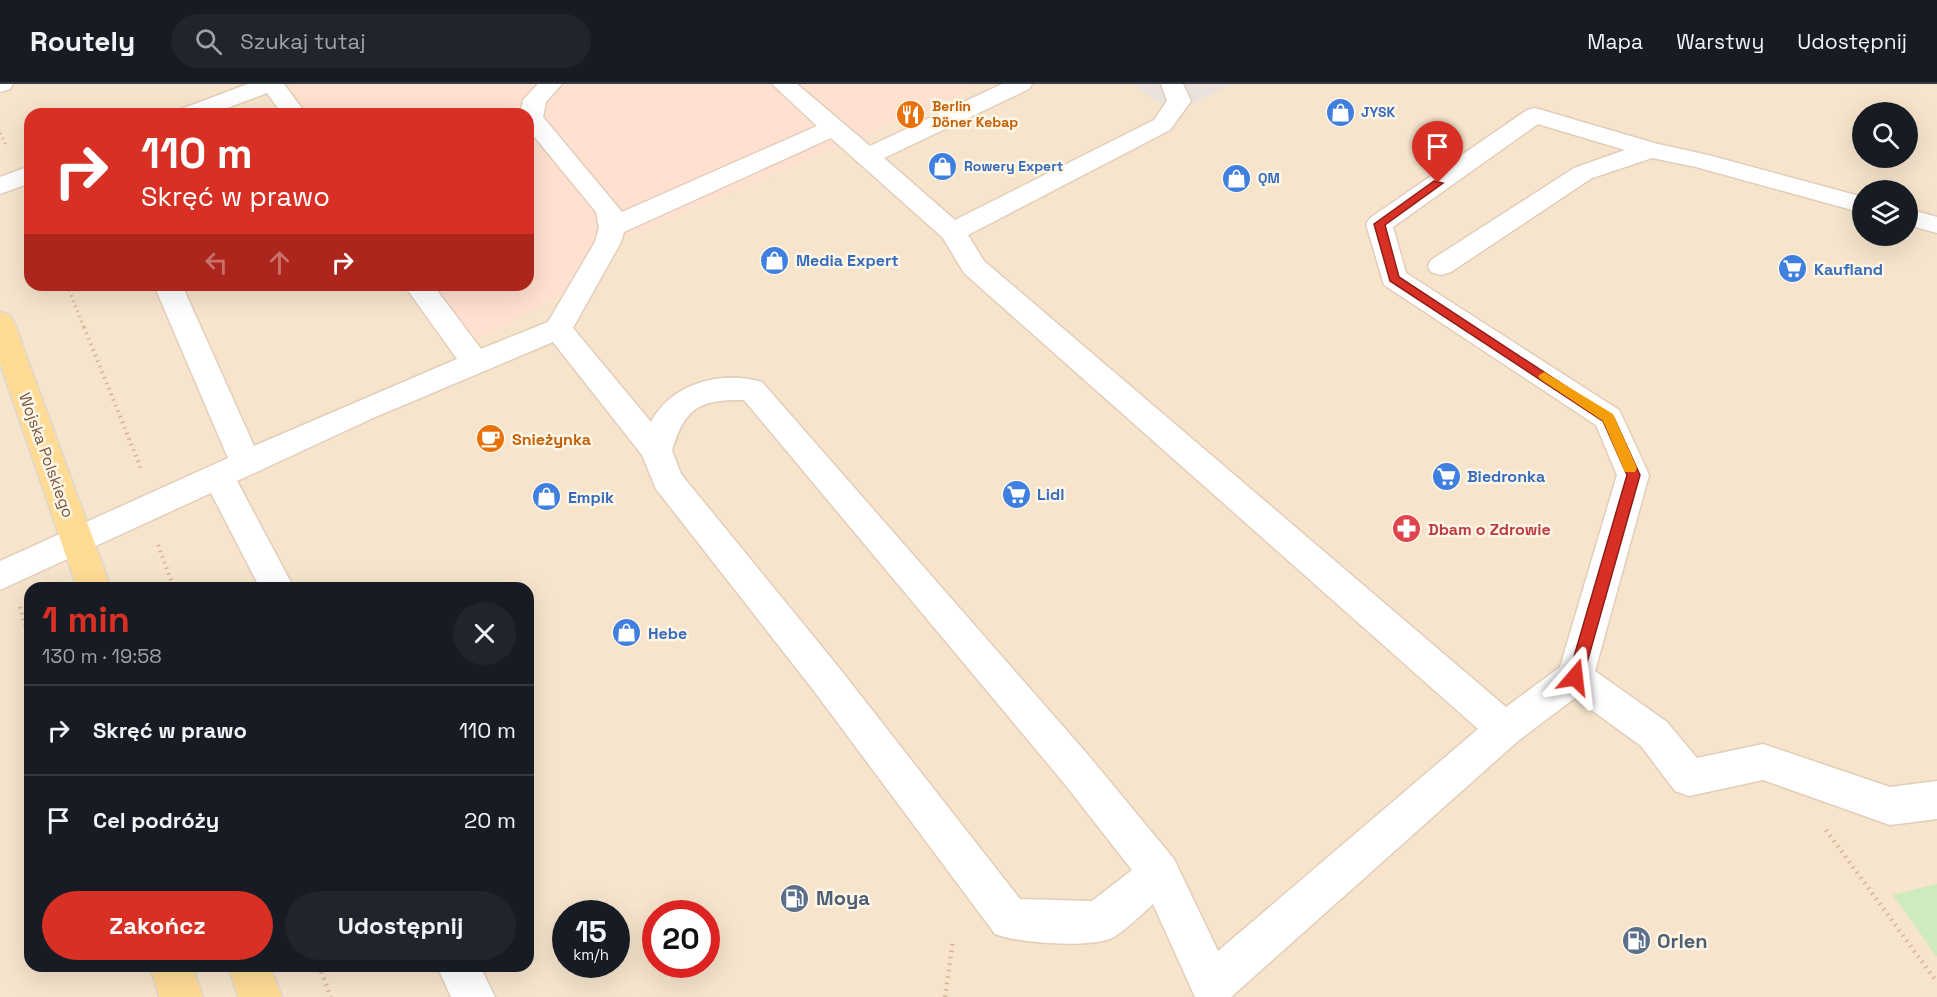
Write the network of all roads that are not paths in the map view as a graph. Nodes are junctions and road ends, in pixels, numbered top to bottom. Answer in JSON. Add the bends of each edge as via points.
{"nodes":[{"id":1,"x":270,"y":84,"type":"edge"},
{"id":2,"x":551,"y":84,"type":"edge"},
{"id":3,"x":783,"y":84,"type":"edge"},
{"id":4,"x":1022,"y":84,"type":"edge"},
{"id":5,"x":1172,"y":84,"type":"edge"},
{"id":6,"x":205,"y":108,"type":"edge"},
{"id":7,"x":289,"y":108,"type":"edge"},
{"id":8,"x":533,"y":108,"type":"edge"},
{"id":9,"x":534,"y":122,"type":"edge"},
{"id":10,"x":833,"y":128,"type":"junction"},
{"id":11,"x":1650,"y":150,"type":"junction"},
{"id":12,"x":867,"y":157,"type":"junction"},
{"id":13,"x":24,"y":176,"type":"edge"},
{"id":14,"x":0,"y":186,"type":"edge"},
{"id":15,"x":1852,"y":202,"type":"edge"},
{"id":16,"x":1918,"y":220,"type":"edge"},
{"id":17,"x":1937,"y":225,"type":"edge"},
{"id":18,"x":612,"y":227,"type":"junction"},
{"id":19,"x":953,"y":232,"type":"junction"},
{"id":20,"x":1441,"y":266,"type":"dead end"},
{"id":21,"x":170,"y":291,"type":"edge"},
{"id":22,"x":422,"y":291,"type":"edge"},
{"id":23,"x":0,"y":322,"type":"edge"},
{"id":24,"x":558,"y":329,"type":"junction"},
{"id":25,"x":475,"y":363,"type":"junction"},
{"id":26,"x":656,"y":450,"type":"junction"},
{"id":27,"x":232,"y":469,"type":"junction"},
{"id":28,"x":77,"y":540,"type":"junction"},
{"id":29,"x":0,"y":576,"type":"edge"},
{"id":30,"x":92,"y":582,"type":"edge"},
{"id":31,"x":275,"y":582,"type":"edge"},
{"id":32,"x":1575,"y":677,"type":"junction"},
{"id":33,"x":1505,"y":729,"type":"junction"},
{"id":34,"x":1937,"y":800,"type":"edge"},
{"id":35,"x":1160,"y":873,"type":"junction"},
{"id":36,"x":173,"y":972,"type":"edge"},
{"id":37,"x":251,"y":972,"type":"edge"},
{"id":38,"x":461,"y":972,"type":"edge"},
{"id":39,"x":1213,"y":991,"type":"edge"},
{"id":40,"x":181,"y":997,"type":"edge"},
{"id":41,"x":260,"y":997,"type":"edge"},
{"id":42,"x":473,"y":997,"type":"edge"}],
"edges":[{"from":1,"to":6,"type":"street"},
{"from":1,"to":7,"type":"street"},
{"from":2,"to":8,"type":"street","via":[[535,100]]},
{"from":3,"to":10,"type":"street"},
{"from":4,"to":12,"type":"street"},
{"from":5,"to":19,"type":"street","via":[[1179,101],[1162,125]]},
{"from":9,"to":18,"type":"street","via":[[609,210]]},
{"from":10,"to":12,"type":"street"},
{"from":10,"to":18,"type":"street"},
{"from":11,"to":15,"type":"street"},
{"from":11,"to":20,"type":"street","via":[[1583,173]]},
{"from":11,"to":32,"type":"street","via":[[1535,115],[1379,224],[1394,279],[1608,418],[1625,456],[1633,475]]},
{"from":12,"to":19,"type":"street"},
{"from":13,"to":14,"type":"street"},
{"from":16,"to":17,"type":"street"},
{"from":18,"to":24,"type":"street","via":[[609,242]]},
{"from":19,"to":33,"type":"street","via":[[974,267]]},
{"from":21,"to":27,"type":"street"},
{"from":22,"to":25,"type":"street"},
{"from":23,"to":28,"type":"main road","name":"Wojska Polskiego"},
{"from":24,"to":25,"type":"street"},
{"from":24,"to":26,"type":"street"},
{"from":25,"to":27,"type":"street"},
{"from":26,"to":35,"type":"street","via":[[667,480],[1010,919],[1099,922]]},
{"from":26,"to":35,"type":"street","via":[[671,413],[697,394],[727,387],[752,390]]},
{"from":27,"to":28,"type":"street"},
{"from":27,"to":31,"type":"street"},
{"from":28,"to":29,"type":"street"},
{"from":28,"to":30,"type":"main road","name":"Wojska Polskiego"},
{"from":32,"to":33,"type":"street"},
{"from":32,"to":34,"type":"street","via":[[1654,734],[1689,778],[1763,762],[1890,806]]},
{"from":33,"to":39,"type":"street"},
{"from":35,"to":39,"type":"street"},
{"from":36,"to":40,"type":"main road"},
{"from":37,"to":41,"type":"main road"},
{"from":38,"to":42,"type":"street"}]}
